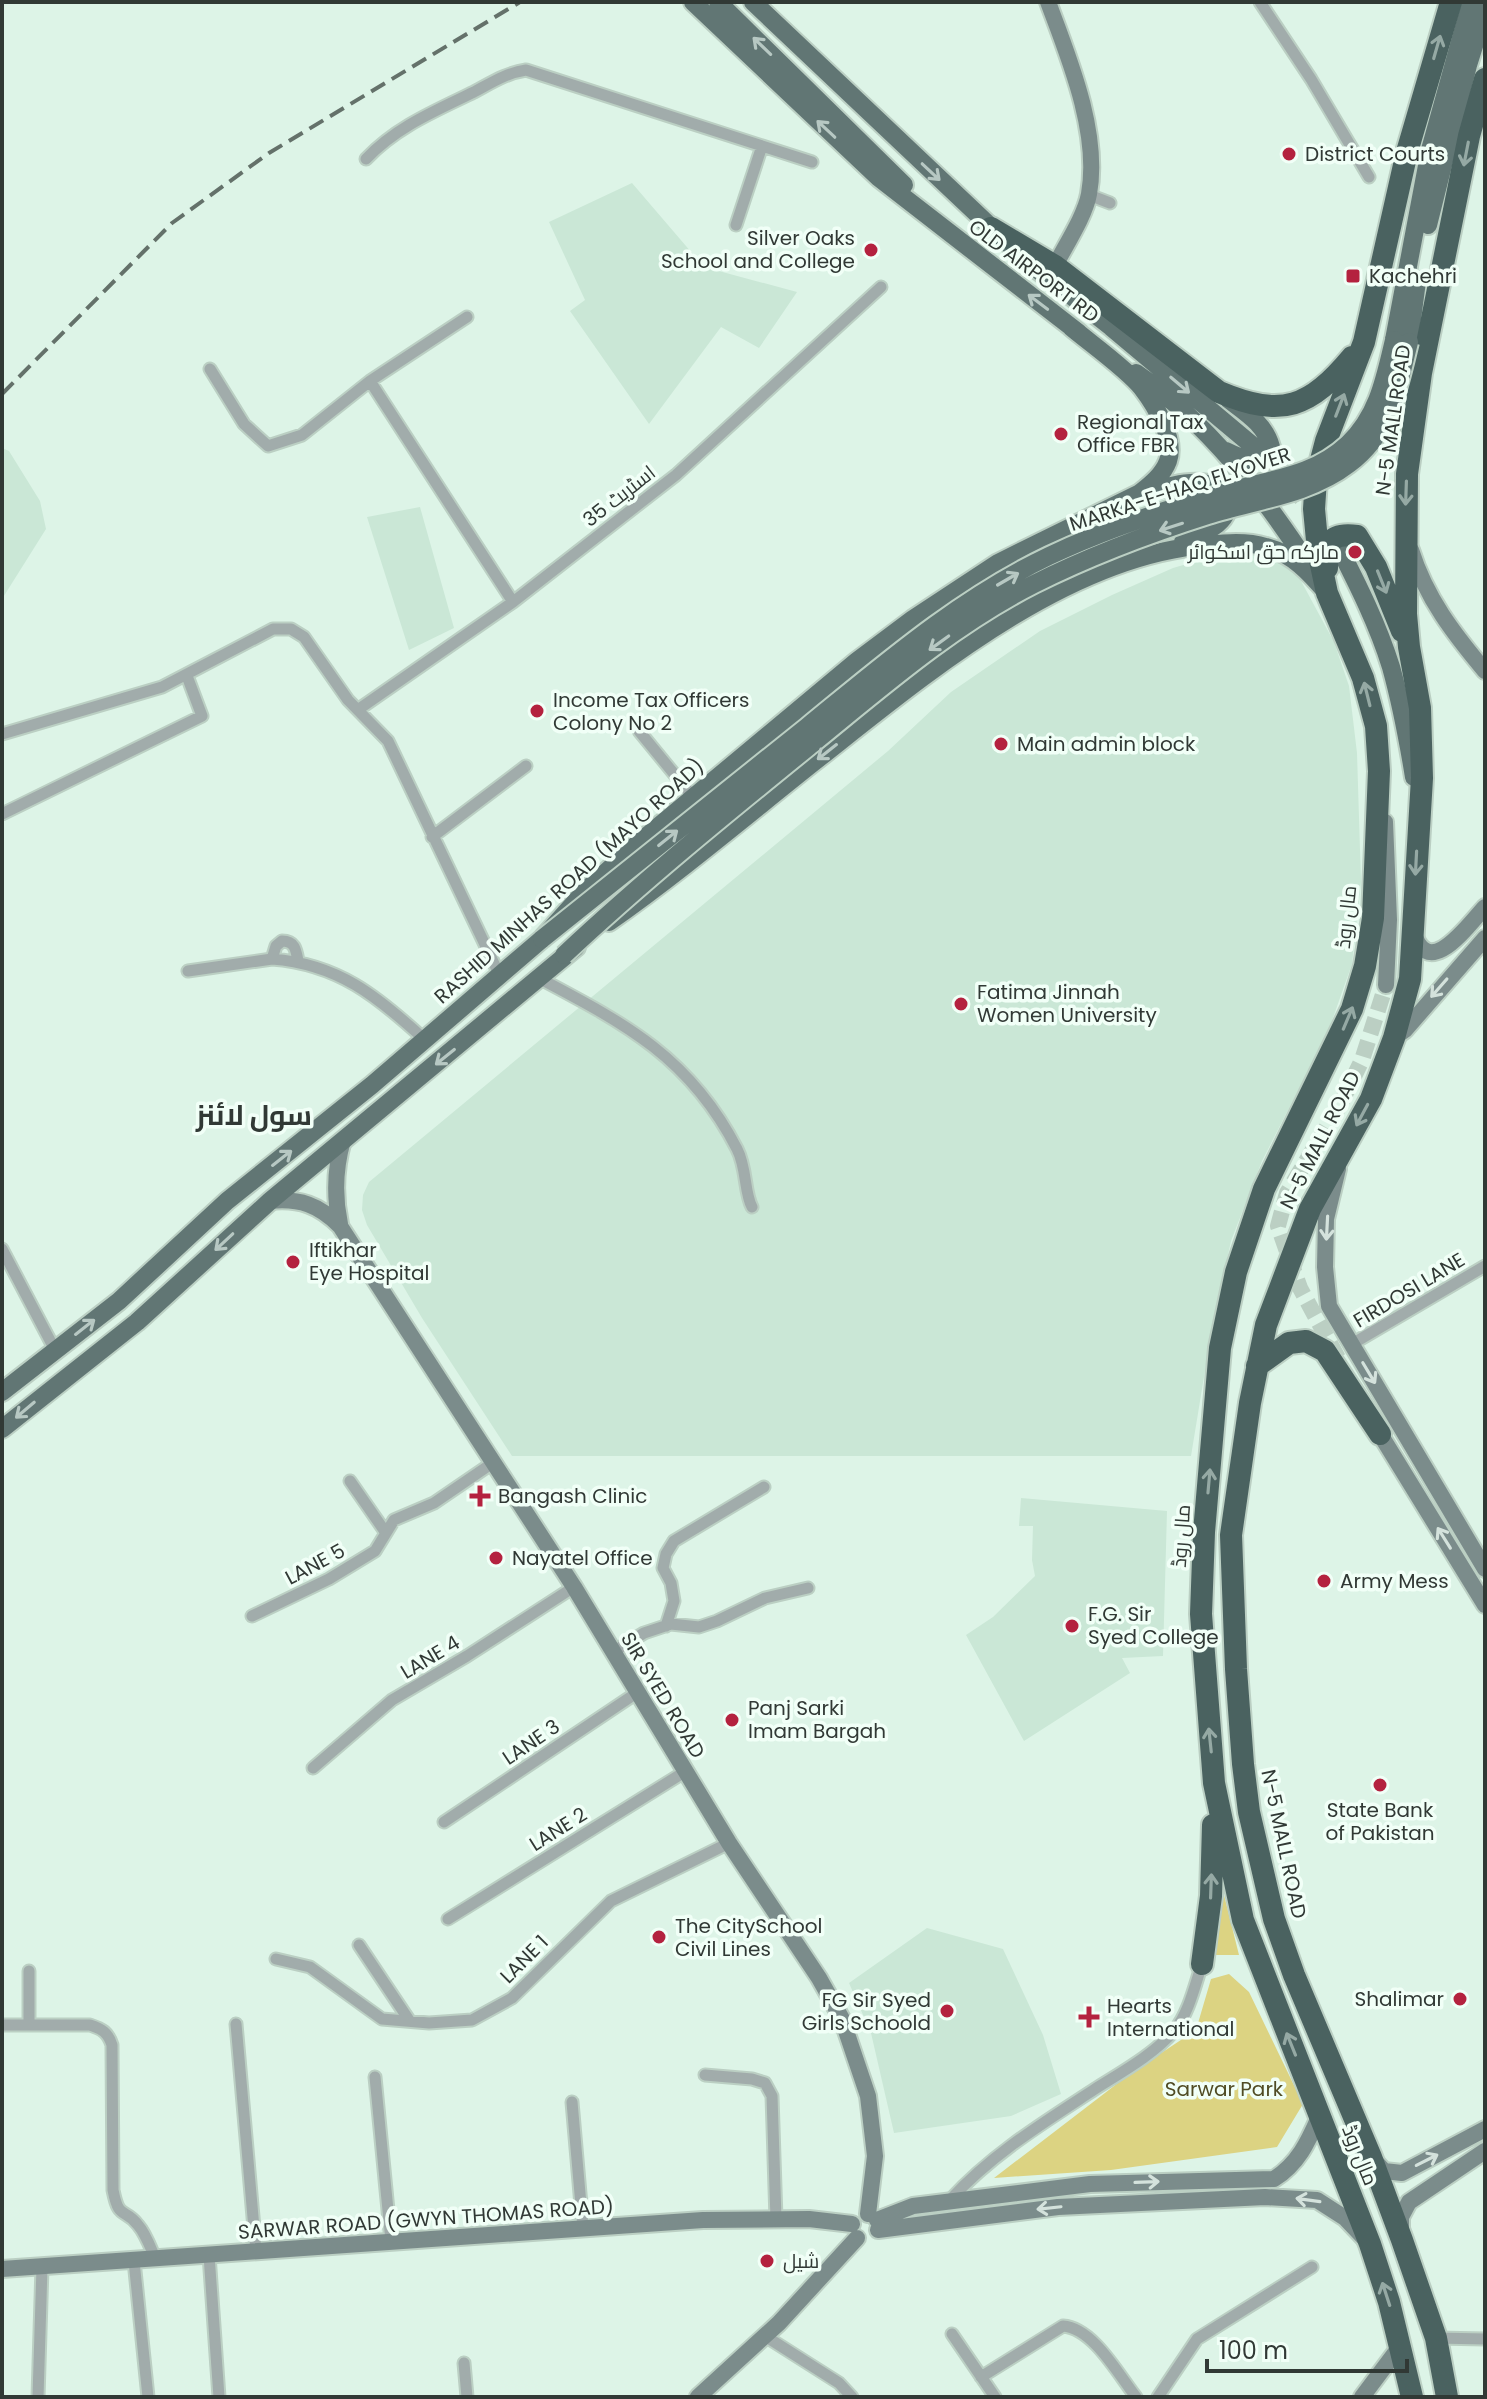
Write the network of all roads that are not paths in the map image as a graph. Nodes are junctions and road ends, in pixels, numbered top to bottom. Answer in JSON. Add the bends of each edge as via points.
{"nodes":[{"id":1,"x":693,"y":2,"type":"edge"},
{"id":2,"x":718,"y":2,"type":"edge"},
{"id":3,"x":753,"y":2,"type":"edge"},
{"id":4,"x":770,"y":2,"type":"edge"},
{"id":5,"x":1048,"y":2,"type":"edge"},
{"id":6,"x":1260,"y":2,"type":"edge"},
{"id":7,"x":1451,"y":2,"type":"edge"},
{"id":8,"x":1471,"y":2,"type":"edge"},
{"id":9,"x":1485,"y":11,"type":"edge"},
{"id":10,"x":828,"y":74,"type":"junction"},
{"id":11,"x":1485,"y":79,"type":"edge"},
{"id":12,"x":762,"y":146,"type":"junction"},
{"id":13,"x":366,"y":159,"type":"dead end"},
{"id":14,"x":812,"y":162,"type":"dead end"},
{"id":15,"x":1369,"y":177,"type":"dead end"},
{"id":16,"x":1089,"y":195,"type":"junction"},
{"id":17,"x":1110,"y":203,"type":"dead end"},
{"id":18,"x":736,"y":225,"type":"dead end"},
{"id":19,"x":991,"y":228,"type":"junction"},
{"id":20,"x":949,"y":235,"type":"junction"},
{"id":21,"x":1055,"y":266,"type":"junction"},
{"id":22,"x":881,"y":287,"type":"dead end"},
{"id":23,"x":467,"y":317,"type":"dead end"},
{"id":24,"x":1071,"y":327,"type":"junction"},
{"id":25,"x":1401,"y":341,"type":"junction"},
{"id":26,"x":1364,"y":342,"type":"junction"},
{"id":27,"x":210,"y":369,"type":"dead end"},
{"id":28,"x":370,"y":381,"type":"junction"},
{"id":29,"x":1219,"y":392,"type":"junction"},
{"id":30,"x":1253,"y":446,"type":"tunnel mouth"},
{"id":31,"x":1221,"y":449,"type":"junction"},
{"id":32,"x":1140,"y":493,"type":"junction"},
{"id":33,"x":1405,"y":530,"type":"junction"},
{"id":34,"x":1338,"y":546,"type":"dead end"},
{"id":35,"x":1167,"y":549,"type":"junction"},
{"id":36,"x":1327,"y":593,"type":"junction"},
{"id":37,"x":513,"y":602,"type":"junction"},
{"id":38,"x":1409,"y":647,"type":"junction"},
{"id":39,"x":1485,"y":671,"type":"edge"},
{"id":40,"x":187,"y":676,"type":"junction"},
{"id":41,"x":359,"y":709,"type":"junction"},
{"id":42,"x":639,"y":731,"type":"dead end"},
{"id":43,"x":2,"y":734,"type":"edge"},
{"id":44,"x":526,"y":766,"type":"dead end"},
{"id":45,"x":1379,"y":771,"type":"junction"},
{"id":46,"x":693,"y":797,"type":"junction"},
{"id":47,"x":1419,"y":809,"type":"junction"},
{"id":48,"x":2,"y":814,"type":"edge"},
{"id":49,"x":432,"y":837,"type":"junction"},
{"id":50,"x":1485,"y":907,"type":"edge"},
{"id":51,"x":1412,"y":930,"type":"junction"},
{"id":52,"x":1485,"y":938,"type":"edge"},
{"id":53,"x":542,"y":939,"type":"junction"},
{"id":54,"x":564,"y":955,"type":"junction"},
{"id":55,"x":272,"y":959,"type":"junction"},
{"id":56,"x":298,"y":961,"type":"junction"},
{"id":57,"x":188,"y":971,"type":"dead end"},
{"id":58,"x":499,"y":974,"type":"junction"},
{"id":59,"x":537,"y":977,"type":"junction"},
{"id":60,"x":1386,"y":985,"type":"tunnel mouth"},
{"id":61,"x":1394,"y":1038,"type":"junction"},
{"id":62,"x":424,"y":1039,"type":"junction"},
{"id":63,"x":343,"y":1140,"type":"junction"},
{"id":64,"x":1343,"y":1152,"type":"junction"},
{"id":65,"x":270,"y":1201,"type":"junction"},
{"id":66,"x":752,"y":1207,"type":"dead end"},
{"id":67,"x":340,"y":1226,"type":"junction"},
{"id":68,"x":2,"y":1249,"type":"edge"},
{"id":69,"x":1485,"y":1266,"type":"edge"},
{"id":70,"x":1352,"y":1344,"type":"junction"},
{"id":71,"x":55,"y":1350,"type":"junction"},
{"id":72,"x":1257,"y":1366,"type":"junction"},
{"id":73,"x":2,"y":1392,"type":"edge"},
{"id":74,"x":2,"y":1429,"type":"edge"},
{"id":75,"x":1380,"y":1434,"type":"joint"},
{"id":76,"x":494,"y":1462,"type":"junction"},
{"id":77,"x":350,"y":1481,"type":"dead end"},
{"id":78,"x":764,"y":1487,"type":"dead end"},
{"id":79,"x":1204,"y":1532,"type":"junction"},
{"id":80,"x":386,"y":1533,"type":"junction"},
{"id":81,"x":1231,"y":1535,"type":"junction"},
{"id":82,"x":1485,"y":1569,"type":"edge"},
{"id":83,"x":574,"y":1587,"type":"junction"},
{"id":84,"x":808,"y":1588,"type":"dead end"},
{"id":85,"x":1485,"y":1605,"type":"edge"},
{"id":86,"x":252,"y":1616,"type":"dead end"},
{"id":87,"x":666,"y":1626,"type":"junction"},
{"id":88,"x":613,"y":1652,"type":"junction"},
{"id":89,"x":1204,"y":1667,"type":"junction"},
{"id":90,"x":1236,"y":1669,"type":"junction"},
{"id":91,"x":638,"y":1692,"type":"junction"},
{"id":92,"x":313,"y":1768,"type":"dead end"},
{"id":93,"x":686,"y":1771,"type":"junction"},
{"id":94,"x":1214,"y":1783,"type":"junction"},
{"id":95,"x":444,"y":1822,"type":"dead end"},
{"id":96,"x":729,"y":1843,"type":"junction"},
{"id":97,"x":448,"y":1919,"type":"dead end"},
{"id":98,"x":359,"y":1945,"type":"dead end"},
{"id":99,"x":276,"y":1959,"type":"dead end"},
{"id":100,"x":1202,"y":1964,"type":"joint"},
{"id":101,"x":29,"y":1971,"type":"dead end"},
{"id":102,"x":409,"y":2020,"type":"junction"},
{"id":103,"x":236,"y":2024,"type":"dead end"},
{"id":104,"x":2,"y":2025,"type":"edge"},
{"id":105,"x":29,"y":2025,"type":"junction"},
{"id":106,"x":705,"y":2075,"type":"dead end"},
{"id":107,"x":375,"y":2077,"type":"dead end"},
{"id":108,"x":572,"y":2102,"type":"dead end"},
{"id":109,"x":1319,"y":2117,"type":"junction"},
{"id":110,"x":1485,"y":2129,"type":"edge"},
{"id":111,"x":1485,"y":2151,"type":"edge"},
{"id":112,"x":1371,"y":2157,"type":"junction"},
{"id":113,"x":950,"y":2200,"type":"junction"},
{"id":114,"x":776,"y":2219,"type":"junction"},
{"id":115,"x":874,"y":2221,"type":"junction"},
{"id":116,"x":583,"y":2228,"type":"junction"},
{"id":117,"x":855,"y":2231,"type":"junction"},
{"id":118,"x":1400,"y":2235,"type":"junction"},
{"id":119,"x":391,"y":2241,"type":"junction"},
{"id":120,"x":1370,"y":2244,"type":"junction"},
{"id":121,"x":256,"y":2251,"type":"junction"},
{"id":122,"x":209,"y":2255,"type":"junction"},
{"id":123,"x":156,"y":2260,"type":"junction"},
{"id":124,"x":134,"y":2261,"type":"junction"},
{"id":125,"x":42,"y":2267,"type":"junction"},
{"id":126,"x":1312,"y":2267,"type":"dead end"},
{"id":127,"x":2,"y":2269,"type":"edge"},
{"id":128,"x":952,"y":2334,"type":"dead end"},
{"id":129,"x":765,"y":2336,"type":"junction"},
{"id":130,"x":1436,"y":2338,"type":"junction"},
{"id":131,"x":1485,"y":2339,"type":"edge"},
{"id":132,"x":1401,"y":2345,"type":"junction"},
{"id":133,"x":464,"y":2363,"type":"dead end"},
{"id":134,"x":981,"y":2377,"type":"junction"},
{"id":135,"x":38,"y":2397,"type":"edge"},
{"id":136,"x":148,"y":2397,"type":"edge"},
{"id":137,"x":219,"y":2397,"type":"edge"},
{"id":138,"x":467,"y":2397,"type":"edge"},
{"id":139,"x":698,"y":2397,"type":"edge"},
{"id":140,"x":852,"y":2397,"type":"edge"},
{"id":141,"x":995,"y":2397,"type":"edge"},
{"id":142,"x":1136,"y":2397,"type":"edge"},
{"id":143,"x":1158,"y":2397,"type":"edge"},
{"id":144,"x":1362,"y":2397,"type":"edge"},
{"id":145,"x":1412,"y":2397,"type":"edge"},
{"id":146,"x":1447,"y":2397,"type":"edge"}],
"edges":[{"from":20,"to":1,"type":"main road","name":"OLD AIRPORT RD","one_way":true,"via":[[879,178]]},
{"from":20,"to":2,"type":"main road","one_way":true,"via":[[879,158]]},
{"from":3,"to":10,"type":"main road","name":"OLD AIRPORT RD"},
{"from":4,"to":10,"type":"main road"},
{"from":5,"to":16,"type":"street","via":[[1074,72],[1090,146]]},
{"from":6,"to":15,"type":"street"},
{"from":26,"to":7,"type":"highway","one_way":true,"via":[[1407,152]]},
{"from":8,"to":25,"type":"main road","name":"MARKA-E-HAQ FLYOVER","via":[[1430,150]]},
{"from":9,"to":25,"type":"main road","name":"MARKA-E-HAQ FLYOVER"},
{"from":10,"to":19,"type":"main road","name":"OLD AIRPORT RD","one_way":true},
{"from":11,"to":33,"type":"highway","name":"N-5 MALL ROAD","one_way":true,"via":[[1421,373]]},
{"from":12,"to":13,"type":"street","via":[[526,70],[509,73],[425,115]]},
{"from":12,"to":14,"type":"street"},
{"from":12,"to":18,"type":"street"},
{"from":16,"to":17,"type":"street"},
{"from":16,"to":21,"type":"street"},
{"from":19,"to":21,"type":"highway"},
{"from":19,"to":30,"type":"main road","name":"OLD AIRPORT RD","one_way":true},
{"from":24,"to":20,"type":"main road","name":"OLD AIRPORT RD","one_way":true},
{"from":21,"to":29,"type":"highway"},
{"from":22,"to":37,"type":"street","name":"اسٹریٹ 35","via":[[676,475]]},
{"from":23,"to":28,"type":"street"},
{"from":24,"to":31,"type":"main road","name":"OLD AIRPORT RD","via":[[1156,387]]},
{"from":24,"to":32,"type":"main road","name":"RASHID MINHAS ROAD (MAYO ROAD)","via":[[1141,387],[1164,426],[1168,461]]},
{"from":53,"to":25,"type":"main road","name":"MARKA-E-HAQ FLYOVER","one_way":true,"bridge":true,"via":[[883,665],[984,593],[1048,556],[1112,530],[1283,479],[1328,460],[1350,443],[1378,402]]},
{"from":25,"to":54,"type":"main road","name":"MARKA-E-HAQ FLYOVER","one_way":true,"bridge":true,"via":[[1387,421],[1349,464],[1291,493],[1094,555],[991,609],[843,718],[663,865]]},
{"from":26,"to":29,"type":"highway","via":[[1309,399],[1264,405]]},
{"from":36,"to":26,"type":"highway","one_way":true,"via":[[1318,551],[1316,479]]},
{"from":27,"to":28,"type":"street","via":[[244,424],[268,446],[302,435]]},
{"from":28,"to":37,"type":"street"},
{"from":29,"to":31,"type":"main road","via":[[1259,424],[1271,447],[1251,460]]},
{"from":31,"to":36,"type":"main road","name":"OLD AIRPORT RD"},
{"from":32,"to":35,"type":"main road","via":[[1191,483],[1210,485],[1227,502],[1221,520]]},
{"from":32,"to":46,"type":"main road","name":"RASHID MINHAS ROAD (MAYO ROAD)","via":[[1044,538],[960,586],[857,661]]},
{"from":33,"to":38,"type":"highway","name":"N-5 MALL ROAD"},
{"from":33,"to":39,"type":"street","via":[[1429,594]]},
{"from":34,"to":47,"type":"main road","via":[[1390,664]]},
{"from":35,"to":36,"type":"main road","via":[[1229,543],[1269,547],[1307,569]]},
{"from":35,"to":54,"type":"main road","one_way":true,"via":[[1078,582],[1010,618]]},
{"from":36,"to":38,"type":"highway","one_way":true,"via":[[1327,546],[1338,536],[1357,536],[1376,567]]},
{"from":45,"to":36,"type":"highway","name":"مال روڈ","one_way":true,"via":[[1376,726],[1363,678]]},
{"from":37,"to":41,"type":"street","name":"اسٹریٹ 35"},
{"from":38,"to":47,"type":"highway","name":"N-5 MALL ROAD","via":[[1420,708]]},
{"from":40,"to":41,"type":"street","via":[[273,629],[291,629],[304,637]]},
{"from":40,"to":43,"type":"street"},
{"from":40,"to":48,"type":"street","via":[[202,716]]},
{"from":41,"to":49,"type":"street","via":[[388,741]]},
{"from":42,"to":46,"type":"street"},
{"from":44,"to":49,"type":"street"},
{"from":45,"to":60,"type":"street","via":[[1387,846]]},
{"from":79,"to":45,"type":"highway","name":"مال روڈ","one_way":true,"via":[[1220,1348],[1236,1272],[1264,1189],[1333,1053],[1365,966],[1373,918]]},
{"from":46,"to":53,"type":"main road","name":"RASHID MINHAS ROAD (MAYO ROAD)","via":[[584,892]]},
{"from":47,"to":51,"type":"highway","name":"N-5 MALL ROAD","one_way":true},
{"from":49,"to":58,"type":"street"},
{"from":50,"to":51,"type":"street","via":[[1445,950],[1425,950]]},
{"from":51,"to":61,"type":"highway","name":"N-5 MALL ROAD","via":[[1410,979]]},
{"from":52,"to":61,"type":"street","one_way":true},
{"from":53,"to":58,"type":"main road","name":"RASHID MINHAS ROAD (MAYO ROAD)"},
{"from":54,"to":59,"type":"main road"},
{"from":55,"to":56,"type":"street"},
{"from":55,"to":56,"type":"street","via":[[276,946],[288,941]]},
{"from":55,"to":57,"type":"street"},
{"from":56,"to":62,"type":"street","via":[[366,989]]},
{"from":58,"to":62,"type":"main road","name":"RASHID MINHAS ROAD (MAYO ROAD)"},
{"from":59,"to":63,"type":"main road","one_way":true},
{"from":59,"to":66,"type":"street","via":[[603,1011],[679,1067],[708,1101],[738,1151]]},
{"from":61,"to":64,"type":"highway","name":"N-5 MALL ROAD","one_way":true},
{"from":71,"to":62,"type":"main road","name":"RASHID MINHAS ROAD (MAYO ROAD)","one_way":true},
{"from":63,"to":65,"type":"main road"},
{"from":63,"to":67,"type":"street","name":"SIR SYED ROAD","via":[[336,1177]]},
{"from":64,"to":70,"type":"street","one_way":true,"via":[[1326,1219],[1325,1267],[1329,1306]]},
{"from":64,"to":72,"type":"highway","name":"N-5 MALL ROAD","via":[[1310,1209],[1266,1325]]},
{"from":65,"to":67,"type":"street","name":"SIR SYED ROAD","via":[[309,1203]]},
{"from":65,"to":74,"type":"main road","one_way":true,"via":[[137,1322]]},
{"from":67,"to":76,"type":"street","name":"SIR SYED ROAD"},
{"from":68,"to":71,"type":"street"},
{"from":69,"to":70,"type":"street","name":"FIRDOSI LANE"},
{"from":70,"to":82,"type":"street","one_way":true},
{"from":71,"to":73,"type":"main road","name":"RASHID MINHAS ROAD (MAYO ROAD)"},
{"from":72,"to":75,"type":"highway","via":[[1289,1343],[1306,1341],[1325,1351]]},
{"from":72,"to":81,"type":"highway","name":"N-5 MALL ROAD"},
{"from":85,"to":75,"type":"street","one_way":true},
{"from":76,"to":80,"type":"street","name":"LANE 5","via":[[434,1503],[394,1520]]},
{"from":76,"to":83,"type":"street","name":"SIR SYED ROAD"},
{"from":77,"to":80,"type":"street"},
{"from":78,"to":87,"type":"street","via":[[674,1541],[663,1568],[674,1601]]},
{"from":79,"to":81,"type":"highway","via":[[1212,1591],[1218,1594],[1224,1592]]},
{"from":79,"to":89,"type":"highway","name":"مال روڈ"},
{"from":80,"to":86,"type":"street","name":"LANE 5","via":[[375,1551]]},
{"from":81,"to":90,"type":"highway","name":"N-5 MALL ROAD"},
{"from":83,"to":88,"type":"street","name":"SIR SYED ROAD"},
{"from":83,"to":92,"type":"street","name":"LANE 4","via":[[392,1700]]},
{"from":84,"to":87,"type":"street","via":[[765,1598],[699,1627]]},
{"from":87,"to":88,"type":"street"},
{"from":88,"to":91,"type":"street","name":"SIR SYED ROAD"},
{"from":89,"to":90,"type":"highway","via":[[1218,1604]]},
{"from":94,"to":89,"type":"highway","name":"مال روڈ","one_way":true},
{"from":90,"to":112,"type":"highway","name":"N-5 MALL ROAD","via":[[1249,1812],[1274,1919]]},
{"from":91,"to":93,"type":"street","name":"SIR SYED ROAD"},
{"from":91,"to":95,"type":"street","name":"LANE 3"},
{"from":93,"to":96,"type":"street","name":"SIR SYED ROAD"},
{"from":93,"to":97,"type":"street","name":"LANE 2"},
{"from":100,"to":94,"type":"highway","one_way":true,"via":[[1211,1896]]},
{"from":109,"to":94,"type":"highway","name":"مال روڈ","one_way":true,"via":[[1243,1920]]},
{"from":96,"to":102,"type":"street","name":"LANE 1","via":[[611,1901],[512,1998],[472,2020]]},
{"from":96,"to":115,"type":"street","name":"SIR SYED ROAD","via":[[842,2019],[868,2096],[875,2156]]},
{"from":98,"to":102,"type":"street"},
{"from":99,"to":102,"type":"street","name":"LANE 1","via":[[310,1967],[382,2019]]},
{"from":100,"to":113,"type":"street","via":[[1176,2029],[1130,2067],[1002,2151]]},
{"from":101,"to":105,"type":"street"},
{"from":103,"to":121,"type":"street"},
{"from":104,"to":105,"type":"street"},
{"from":105,"to":123,"type":"street","via":[[90,2025],[110,2035],[115,2198],[123,2215],[138,2225]]},
{"from":106,"to":114,"type":"street","via":[[765,2083],[772,2096]]},
{"from":107,"to":119,"type":"street"},
{"from":108,"to":116,"type":"street"},
{"from":113,"to":109,"type":"street","one_way":true,"via":[[1090,2184],[1274,2179],[1299,2158]]},
{"from":109,"to":120,"type":"highway","name":"مال روڈ"},
{"from":112,"to":110,"type":"street","one_way":true,"via":[[1384,2171],[1402,2173]]},
{"from":111,"to":118,"type":"street","via":[[1409,2202]]},
{"from":112,"to":118,"type":"highway","name":"مال روڈ"},
{"from":113,"to":115,"type":"street","via":[[913,2206]]},
{"from":114,"to":116,"type":"street","name":"SARWAR ROAD (GWYN THOMAS ROAD)"},
{"from":114,"to":117,"type":"street","name":"SARWAR ROAD (GWYN THOMAS ROAD)","via":[[809,2219]]},
{"from":115,"to":117,"type":"street","via":[[858,2216]]},
{"from":115,"to":117,"type":"street","via":[[868,2240]]},
{"from":120,"to":115,"type":"street","one_way":true,"via":[[1345,2218],[1317,2200],[1265,2197]]},
{"from":116,"to":119,"type":"street","name":"SARWAR ROAD (GWYN THOMAS ROAD)"},
{"from":117,"to":129,"type":"street"},
{"from":118,"to":130,"type":"highway","name":"مال روڈ"},
{"from":119,"to":121,"type":"street","name":"SARWAR ROAD (GWYN THOMAS ROAD)"},
{"from":132,"to":120,"type":"highway","name":"مال روڈ","one_way":true},
{"from":121,"to":122,"type":"street","name":"SARWAR ROAD (GWYN THOMAS ROAD)"},
{"from":122,"to":123,"type":"street","name":"SARWAR ROAD (GWYN THOMAS ROAD)"},
{"from":122,"to":137,"type":"street"},
{"from":123,"to":124,"type":"street","name":"SARWAR ROAD (GWYN THOMAS ROAD)"},
{"from":124,"to":125,"type":"street","name":"SARWAR ROAD (GWYN THOMAS ROAD)"},
{"from":124,"to":136,"type":"street"},
{"from":125,"to":127,"type":"street","name":"SARWAR ROAD (GWYN THOMAS ROAD)"},
{"from":125,"to":135,"type":"street"},
{"from":126,"to":143,"type":"street","via":[[1197,2339]]},
{"from":128,"to":134,"type":"street"},
{"from":129,"to":139,"type":"street"},
{"from":129,"to":140,"type":"street"},
{"from":130,"to":131,"type":"street"},
{"from":130,"to":146,"type":"highway","name":"مال روڈ"},
{"from":132,"to":144,"type":"street"},
{"from":132,"to":145,"type":"highway","name":"مال روڈ"},
{"from":133,"to":138,"type":"street"},
{"from":134,"to":141,"type":"street"},
{"from":134,"to":142,"type":"street","via":[[1063,2326],[1071,2327],[1088,2336]]}]}
